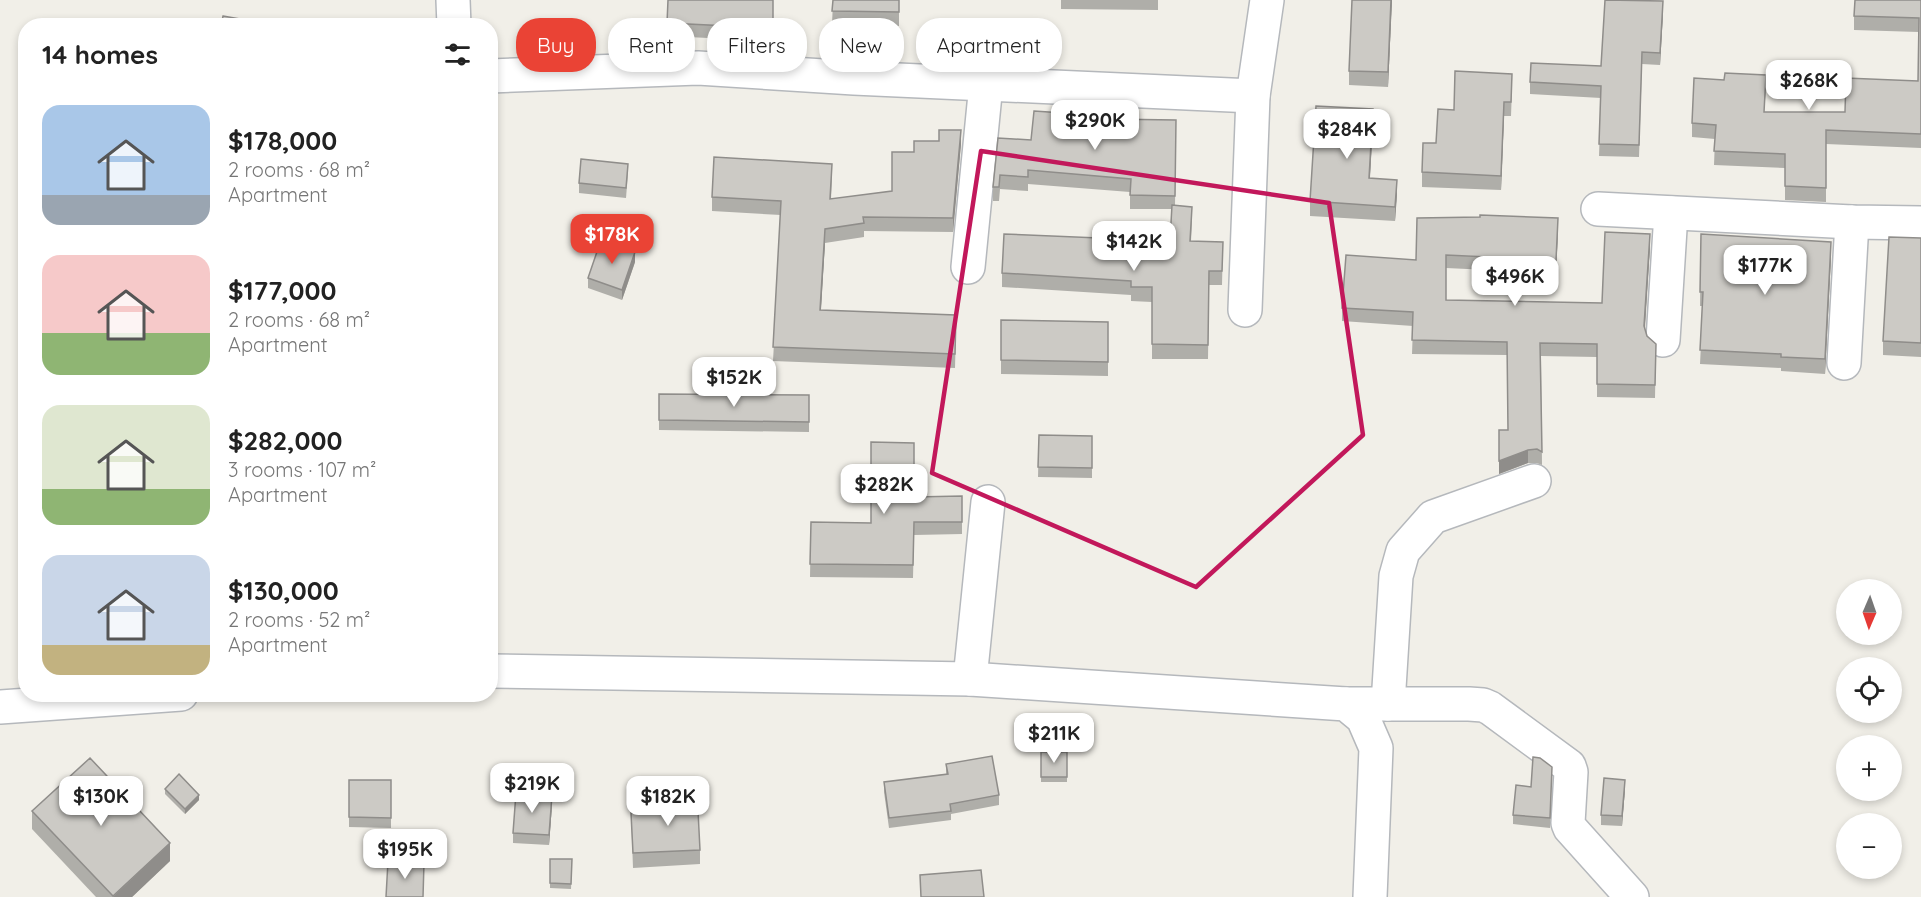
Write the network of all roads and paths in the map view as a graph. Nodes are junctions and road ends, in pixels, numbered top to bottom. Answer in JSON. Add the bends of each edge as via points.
{"nodes":[{"id":1,"x":453,"y":0,"type":"edge"},
{"id":2,"x":1267,"y":0,"type":"edge"},
{"id":3,"x":454,"y":18,"type":"edge"},
{"id":4,"x":498,"y":76,"type":"edge"},
{"id":5,"x":986,"y":84,"type":"junction"},
{"id":6,"x":1253,"y":96,"type":"junction"},
{"id":7,"x":1598,"y":209,"type":"dead end"},
{"id":8,"x":1671,"y":213,"type":"junction"},
{"id":9,"x":1852,"y":222,"type":"junction"},
{"id":10,"x":1921,"y":223,"type":"edge"},
{"id":11,"x":968,"y":267,"type":"dead end"},
{"id":12,"x":1245,"y":310,"type":"dead end"},
{"id":13,"x":1663,"y":340,"type":"dead end"},
{"id":14,"x":1844,"y":363,"type":"dead end"},
{"id":15,"x":1534,"y":481,"type":"dead end"},
{"id":16,"x":988,"y":502,"type":"dead end"},
{"id":17,"x":498,"y":671,"type":"edge"},
{"id":18,"x":970,"y":680,"type":"junction"},
{"id":19,"x":70,"y":702,"type":"edge"},
{"id":20,"x":1346,"y":704,"type":"junction"},
{"id":21,"x":1388,"y":704,"type":"junction"},
{"id":22,"x":0,"y":707,"type":"edge"},
{"id":23,"x":1370,"y":897,"type":"edge"},
{"id":24,"x":1632,"y":897,"type":"edge"}],
"edges":[{"from":1,"to":3,"type":"street"},
{"from":2,"to":6,"type":"street"},
{"from":4,"to":5,"type":"street","via":[[698,68]]},
{"from":5,"to":6,"type":"street"},
{"from":5,"to":11,"type":"street"},
{"from":6,"to":12,"type":"street"},
{"from":7,"to":8,"type":"street"},
{"from":8,"to":9,"type":"street"},
{"from":8,"to":13,"type":"street"},
{"from":9,"to":10,"type":"street"},
{"from":9,"to":14,"type":"street"},
{"from":15,"to":21,"type":"street","via":[[1433,517],[1403,551],[1396,576]]},
{"from":16,"to":18,"type":"street"},
{"from":17,"to":18,"type":"street"},
{"from":18,"to":20,"type":"street"},
{"from":19,"to":22,"type":"street"},
{"from":20,"to":21,"type":"street"},
{"from":20,"to":23,"type":"street","via":[[1363,718],[1376,748]]},
{"from":21,"to":24,"type":"street","via":[[1483,705],[1564,761],[1571,772],[1570,828]]}]}
